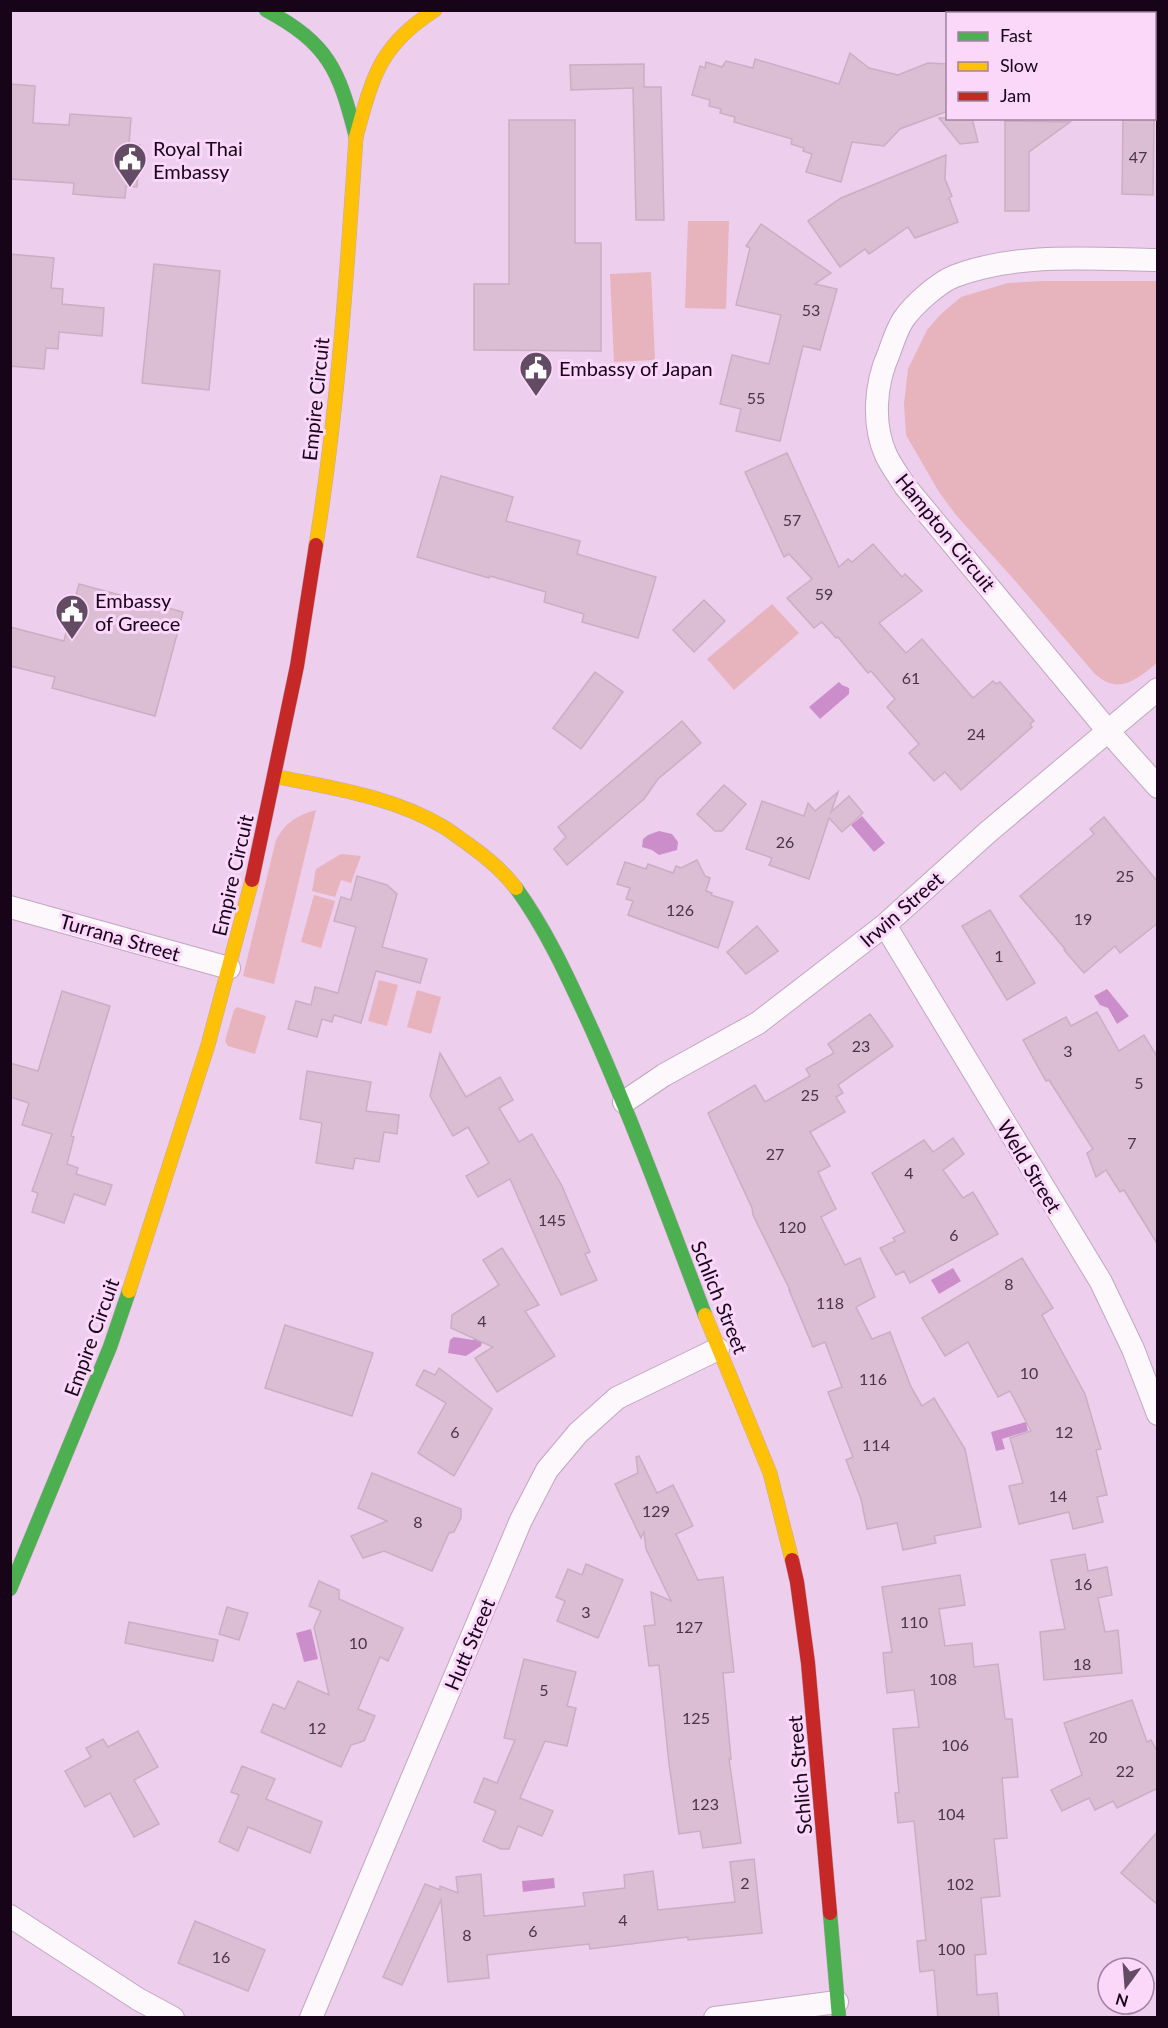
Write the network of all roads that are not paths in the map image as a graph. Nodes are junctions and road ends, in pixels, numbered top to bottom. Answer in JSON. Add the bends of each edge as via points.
{"nodes":[{"id":1,"x":266,"y":10,"type":"edge"},
{"id":2,"x":435,"y":10,"type":"edge"},
{"id":3,"x":356,"y":137,"type":"junction"},
{"id":4,"x":1158,"y":260,"type":"edge"},
{"id":5,"x":1158,"y":688,"type":"edge"},
{"id":6,"x":1108,"y":731,"type":"junction"},
{"id":7,"x":274,"y":776,"type":"junction"},
{"id":8,"x":1158,"y":787,"type":"edge"},
{"id":9,"x":10,"y":907,"type":"edge"},
{"id":10,"x":885,"y":925,"type":"junction"},
{"id":11,"x":229,"y":968,"type":"junction"},
{"id":12,"x":624,"y":1102,"type":"junction"},
{"id":13,"x":718,"y":1348,"type":"junction"},
{"id":14,"x":1158,"y":1414,"type":"edge"},
{"id":15,"x":10,"y":1589,"type":"edge"},
{"id":16,"x":10,"y":1916,"type":"edge"},
{"id":17,"x":838,"y":2010,"type":"edge"},
{"id":18,"x":173,"y":2018,"type":"edge"},
{"id":19,"x":311,"y":2018,"type":"edge"},
{"id":20,"x":715,"y":2018,"type":"edge"}],
"edges":[{"from":1,"to":3,"type":"main road","via":[[296,27],[324,52],[345,96]]},
{"from":2,"to":3,"type":"main road","via":[[407,29],[385,54]]},
{"from":3,"to":7,"type":"main road","name":"Empire Circuit","via":[[347,276],[325,486],[297,666]]},
{"from":4,"to":6,"type":"street","name":"Hampton Circuit","via":[[1034,259],[953,276],[924,297],[903,320],[878,386],[880,433],[886,454],[905,486]]},
{"from":5,"to":6,"type":"street","name":"Irwin Street"},
{"from":6,"to":8,"type":"street","name":"Hampton Circuit"},
{"from":6,"to":10,"type":"street","name":"Irwin Street"},
{"from":7,"to":11,"type":"main road","name":"Empire Circuit"},
{"from":7,"to":12,"type":"main road","name":"Schlich Street","via":[[368,796],[409,810],[442,826],[510,879],[535,914],[570,982]]},
{"from":9,"to":11,"type":"street","name":"Turrana Street"},
{"from":10,"to":12,"type":"street","name":"Irwin Street","via":[[758,1023]]},
{"from":10,"to":14,"type":"street","name":"Weld Street","via":[[1101,1281]]},
{"from":11,"to":15,"type":"main road","name":"Empire Circuit","via":[[191,1103],[110,1347]]},
{"from":12,"to":13,"type":"main road","name":"Schlich Street"},
{"from":13,"to":17,"type":"main road","name":"Schlich Street","via":[[770,1473],[797,1582],[819,1776]]},
{"from":13,"to":19,"type":"street","name":"Hutt Street","via":[[617,1398],[578,1433],[547,1470],[521,1520]]},
{"from":16,"to":18,"type":"street"},
{"from":17,"to":20,"type":"street"}]}
